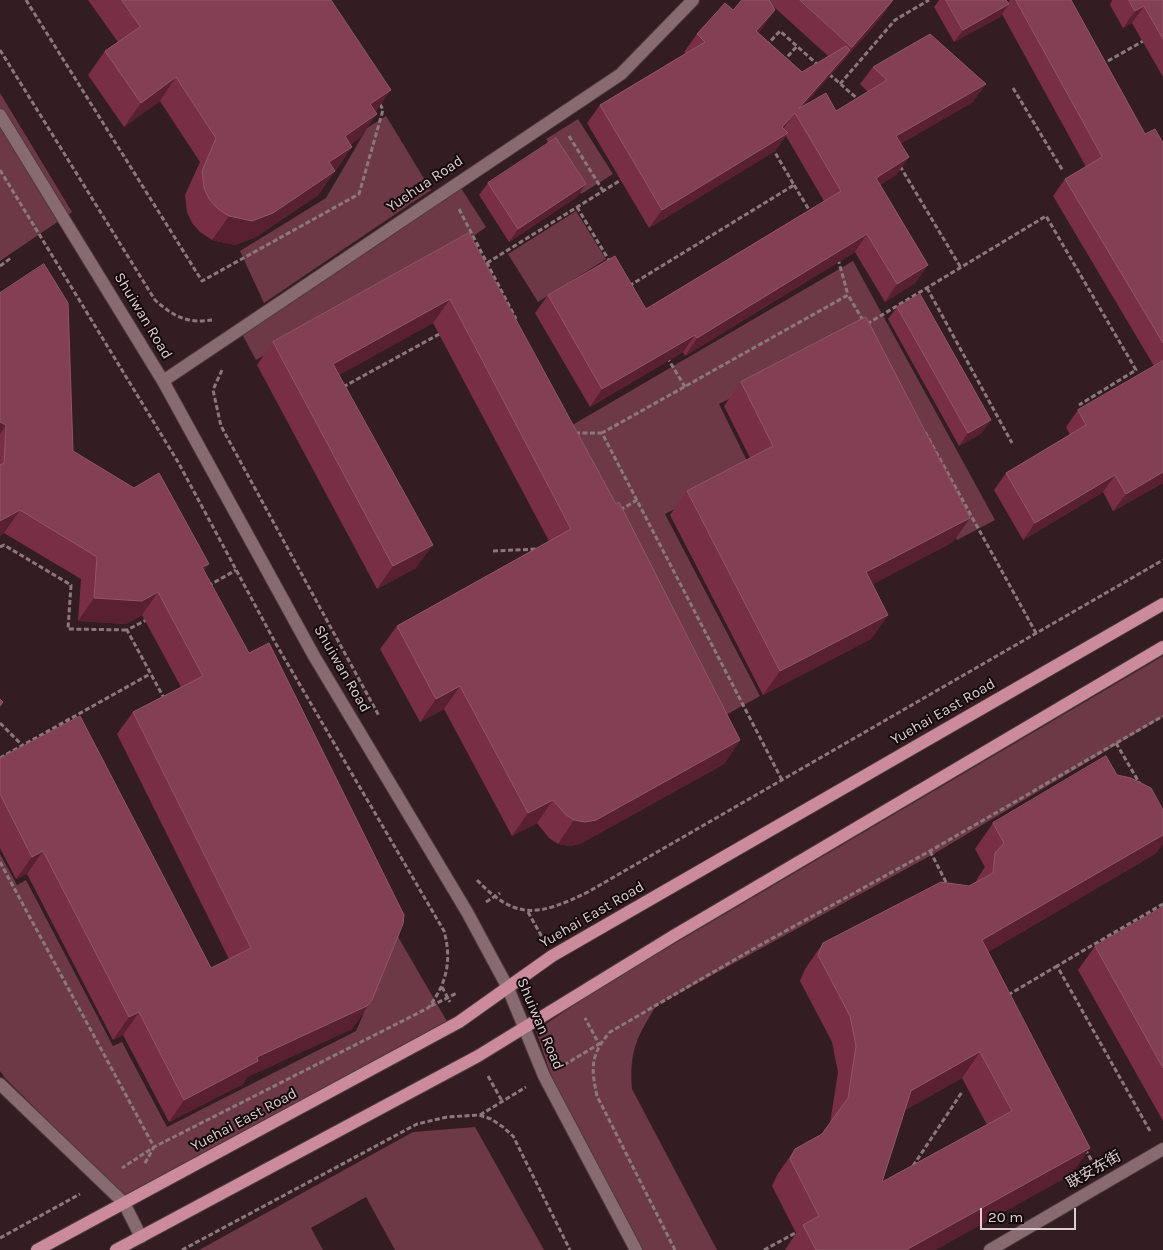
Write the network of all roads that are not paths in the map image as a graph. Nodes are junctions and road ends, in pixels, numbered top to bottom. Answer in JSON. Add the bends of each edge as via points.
{"nodes":[{"id":1,"x":693,"y":0,"type":"edge"},
{"id":2,"x":0,"y":115,"type":"edge"},
{"id":3,"x":163,"y":380,"type":"junction"},
{"id":4,"x":1163,"y":604,"type":"edge"},
{"id":5,"x":1163,"y":647,"type":"edge"},
{"id":6,"x":508,"y":988,"type":"junction"},
{"id":7,"x":526,"y":1028,"type":"junction"},
{"id":8,"x":0,"y":1084,"type":"edge"},
{"id":9,"x":1162,"y":1150,"type":"edge"},
{"id":10,"x":124,"y":1203,"type":"junction"},
{"id":11,"x":141,"y":1237,"type":"junction"},
{"id":12,"x":37,"y":1250,"type":"edge"},
{"id":13,"x":116,"y":1250,"type":"edge"},
{"id":14,"x":636,"y":1250,"type":"edge"},
{"id":15,"x":990,"y":1250,"type":"edge"}],
"edges":[{"from":1,"to":3,"type":"street","name":"Yuehua Road","via":[[621,74]]},
{"from":2,"to":3,"type":"street","name":"Shuiwan Road"},
{"from":3,"to":6,"type":"street","name":"Shuiwan Road","via":[[301,632]]},
{"from":4,"to":6,"type":"main road","name":"Yuehai East Road","via":[[552,956]]},
{"from":5,"to":7,"type":"main road","via":[[674,935]]},
{"from":6,"to":7,"type":"street","name":"Shuiwan Road"},
{"from":6,"to":10,"type":"main road","name":"Yuehai East Road","via":[[459,1022]]},
{"from":7,"to":11,"type":"main road"},
{"from":7,"to":14,"type":"street","name":"Shuiwan Road","via":[[544,1076]]},
{"from":8,"to":10,"type":"street"},
{"from":9,"to":15,"type":"street","name":"联安东街"},
{"from":10,"to":11,"type":"street"},
{"from":10,"to":12,"type":"main road","name":"Yuehai East Road"},
{"from":11,"to":13,"type":"main road"}]}
